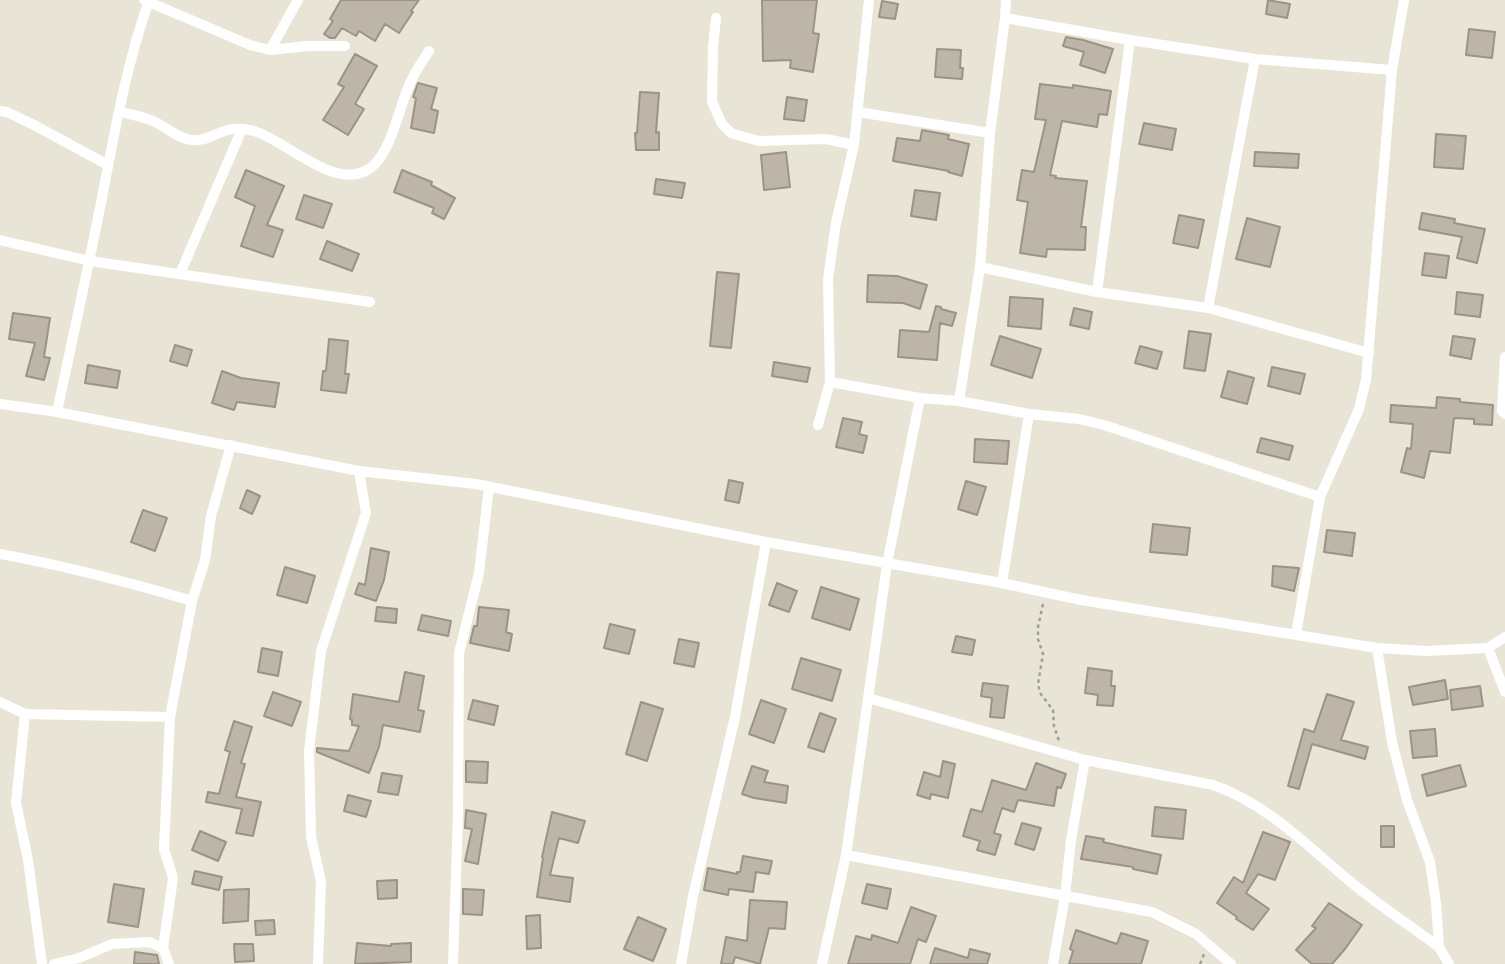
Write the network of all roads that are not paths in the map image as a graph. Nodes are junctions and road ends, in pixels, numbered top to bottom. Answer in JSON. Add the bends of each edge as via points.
{"nodes":[{"id":1,"x":298,"y":0,"type":"edge"},
{"id":2,"x":869,"y":0,"type":"edge"},
{"id":3,"x":1006,"y":0,"type":"edge"},
{"id":4,"x":1404,"y":0,"type":"edge"},
{"id":5,"x":147,"y":1,"type":"edge"},
{"id":6,"x":716,"y":18,"type":"dead end"},
{"id":7,"x":1005,"y":18,"type":"junction"},
{"id":8,"x":1130,"y":40,"type":"junction"},
{"id":9,"x":345,"y":46,"type":"dead end"},
{"id":10,"x":270,"y":50,"type":"junction"},
{"id":11,"x":429,"y":51,"type":"dead end"},
{"id":12,"x":1255,"y":59,"type":"junction"},
{"id":13,"x":1392,"y":70,"type":"junction"},
{"id":14,"x":0,"y":110,"type":"edge"},
{"id":15,"x":119,"y":112,"type":"junction"},
{"id":16,"x":858,"y":112,"type":"junction"},
{"id":17,"x":242,"y":129,"type":"junction"},
{"id":18,"x":990,"y":134,"type":"junction"},
{"id":19,"x":854,"y":145,"type":"junction"},
{"id":20,"x":108,"y":165,"type":"junction"},
{"id":21,"x":0,"y":240,"type":"edge"},
{"id":22,"x":90,"y":261,"type":"junction"},
{"id":23,"x":980,"y":267,"type":"junction"},
{"id":24,"x":180,"y":274,"type":"junction"},
{"id":25,"x":1097,"y":292,"type":"junction"},
{"id":26,"x":370,"y":302,"type":"dead end"},
{"id":27,"x":1208,"y":308,"type":"junction"},
{"id":28,"x":1368,"y":353,"type":"junction"},
{"id":29,"x":1505,"y":357,"type":"edge"},
{"id":30,"x":830,"y":382,"type":"junction"},
{"id":31,"x":920,"y":398,"type":"junction"},
{"id":32,"x":959,"y":401,"type":"junction"},
{"id":33,"x":0,"y":404,"type":"edge"},
{"id":34,"x":57,"y":412,"type":"junction"},
{"id":35,"x":1030,"y":414,"type":"junction"},
{"id":36,"x":1505,"y":414,"type":"edge"},
{"id":37,"x":818,"y":425,"type":"dead end"},
{"id":38,"x":231,"y":445,"type":"junction"},
{"id":39,"x":359,"y":471,"type":"junction"},
{"id":40,"x":489,"y":487,"type":"junction"},
{"id":41,"x":1320,"y":497,"type":"junction"},
{"id":42,"x":766,"y":542,"type":"junction"},
{"id":43,"x":0,"y":554,"type":"edge"},
{"id":44,"x":887,"y":564,"type":"junction"},
{"id":45,"x":1002,"y":583,"type":"junction"},
{"id":46,"x":192,"y":601,"type":"junction"},
{"id":47,"x":1296,"y":634,"type":"junction"},
{"id":48,"x":1505,"y":637,"type":"edge"},
{"id":49,"x":1377,"y":648,"type":"junction"},
{"id":50,"x":1489,"y":648,"type":"junction"},
{"id":51,"x":1505,"y":692,"type":"edge"},
{"id":52,"x":868,"y":698,"type":"junction"},
{"id":53,"x":0,"y":702,"type":"edge"},
{"id":54,"x":26,"y":714,"type":"junction"},
{"id":55,"x":170,"y":717,"type":"junction"},
{"id":56,"x":1085,"y":760,"type":"junction"},
{"id":57,"x":846,"y":855,"type":"junction"},
{"id":58,"x":1065,"y":896,"type":"junction"},
{"id":59,"x":1439,"y":947,"type":"junction"},
{"id":60,"x":163,"y":948,"type":"junction"},
{"id":61,"x":42,"y":964,"type":"edge"},
{"id":62,"x":54,"y":964,"type":"edge"},
{"id":63,"x":169,"y":964,"type":"edge"},
{"id":64,"x":318,"y":964,"type":"edge"},
{"id":65,"x":453,"y":964,"type":"edge"},
{"id":66,"x":681,"y":964,"type":"edge"},
{"id":67,"x":822,"y":964,"type":"edge"},
{"id":68,"x":1053,"y":964,"type":"edge"},
{"id":69,"x":1231,"y":964,"type":"edge"},
{"id":70,"x":1449,"y":964,"type":"edge"}],
"edges":[{"from":1,"to":10,"type":"street"},
{"from":2,"to":16,"type":"street"},
{"from":3,"to":7,"type":"street"},
{"from":4,"to":13,"type":"street"},
{"from":5,"to":10,"type":"street"},
{"from":5,"to":15,"type":"street"},
{"from":6,"to":19,"type":"street","via":[[712,102],[731,133],[759,141],[826,139]]},
{"from":7,"to":8,"type":"street"},
{"from":7,"to":18,"type":"street"},
{"from":8,"to":12,"type":"street"},
{"from":8,"to":25,"type":"street"},
{"from":9,"to":10,"type":"street"},
{"from":11,"to":17,"type":"street","via":[[409,84],[384,153],[362,174],[331,171],[274,140]]},
{"from":12,"to":13,"type":"street"},
{"from":12,"to":27,"type":"street"},
{"from":13,"to":28,"type":"street"},
{"from":14,"to":20,"type":"street"},
{"from":15,"to":17,"type":"street","via":[[152,120],[192,141]]},
{"from":15,"to":20,"type":"street"},
{"from":16,"to":18,"type":"street"},
{"from":16,"to":19,"type":"street"},
{"from":17,"to":24,"type":"street"},
{"from":18,"to":23,"type":"street"},
{"from":19,"to":30,"type":"street","via":[[828,279]]},
{"from":20,"to":22,"type":"street"},
{"from":21,"to":22,"type":"street"},
{"from":22,"to":24,"type":"street"},
{"from":22,"to":34,"type":"street"},
{"from":23,"to":25,"type":"street"},
{"from":23,"to":32,"type":"street"},
{"from":24,"to":26,"type":"street"},
{"from":25,"to":27,"type":"street"},
{"from":27,"to":28,"type":"street"},
{"from":28,"to":41,"type":"street","via":[[1359,409]]},
{"from":29,"to":36,"type":"street"},
{"from":30,"to":31,"type":"street"},
{"from":30,"to":37,"type":"street"},
{"from":31,"to":32,"type":"street"},
{"from":31,"to":44,"type":"street"},
{"from":32,"to":35,"type":"street"},
{"from":33,"to":34,"type":"street"},
{"from":34,"to":38,"type":"street"},
{"from":35,"to":41,"type":"street","via":[[1104,425]]},
{"from":35,"to":45,"type":"street"},
{"from":38,"to":39,"type":"street"},
{"from":38,"to":46,"type":"street"},
{"from":39,"to":40,"type":"street"},
{"from":39,"to":64,"type":"street","via":[[366,513],[321,651],[309,751],[311,838],[321,881]]},
{"from":40,"to":42,"type":"street"},
{"from":40,"to":65,"type":"street","via":[[479,573],[458,653]]},
{"from":41,"to":47,"type":"street"},
{"from":42,"to":44,"type":"street"},
{"from":42,"to":66,"type":"street","via":[[735,717]]},
{"from":43,"to":46,"type":"street"},
{"from":44,"to":45,"type":"street"},
{"from":44,"to":52,"type":"street"},
{"from":45,"to":47,"type":"street"},
{"from":46,"to":55,"type":"street"},
{"from":47,"to":49,"type":"street"},
{"from":48,"to":50,"type":"street"},
{"from":49,"to":50,"type":"street"},
{"from":49,"to":59,"type":"street","via":[[1392,742],[1430,862]]},
{"from":50,"to":51,"type":"street"},
{"from":52,"to":56,"type":"street"},
{"from":52,"to":57,"type":"street"},
{"from":53,"to":54,"type":"street"},
{"from":54,"to":55,"type":"street"},
{"from":54,"to":61,"type":"street","via":[[16,803]]},
{"from":55,"to":60,"type":"street","via":[[164,849],[173,878]]},
{"from":56,"to":58,"type":"street"},
{"from":56,"to":59,"type":"street","via":[[1230,791],[1286,828]]},
{"from":57,"to":58,"type":"street"},
{"from":57,"to":67,"type":"street"},
{"from":58,"to":68,"type":"street"},
{"from":58,"to":69,"type":"street","via":[[1152,912],[1196,934]]},
{"from":59,"to":70,"type":"street"},
{"from":60,"to":62,"type":"street","via":[[149,942],[112,944]]},
{"from":60,"to":63,"type":"street"}]}
